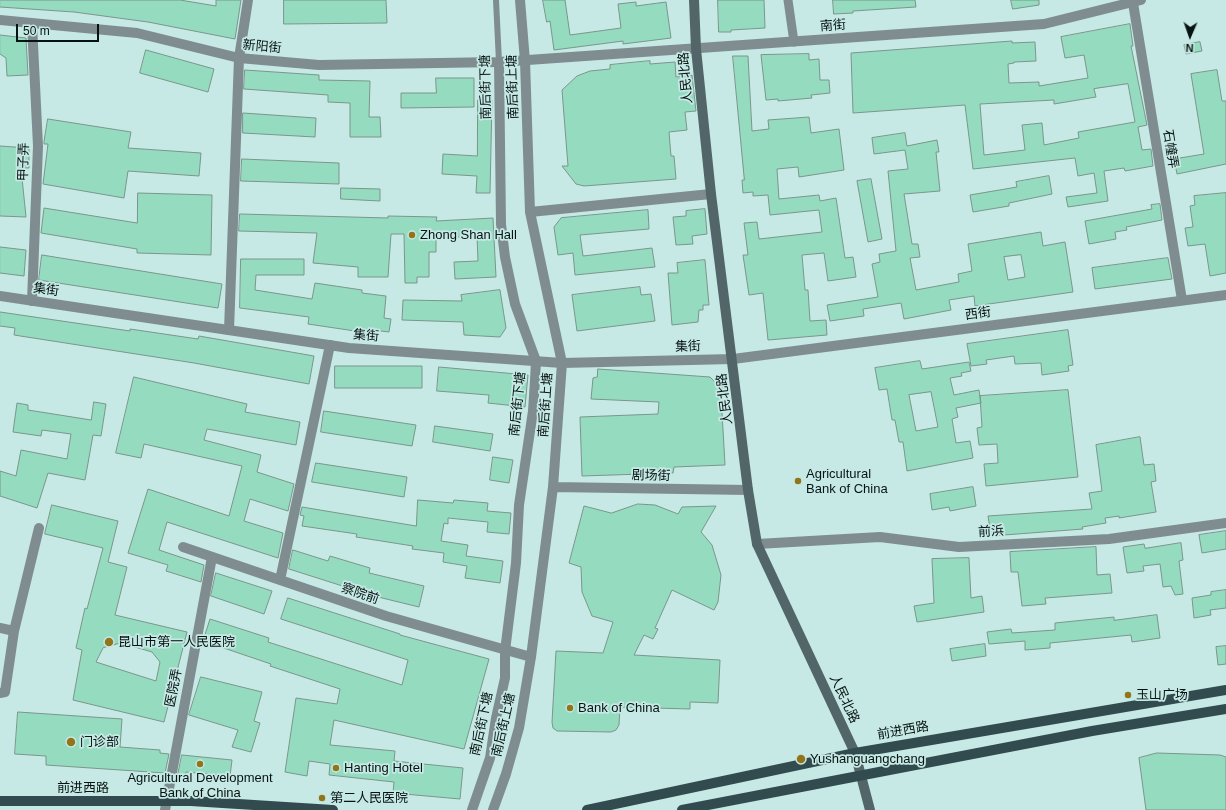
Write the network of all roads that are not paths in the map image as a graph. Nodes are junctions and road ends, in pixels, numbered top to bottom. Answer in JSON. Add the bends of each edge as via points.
{"nodes":[{"id":1,"x":248,"y":0,"type":"edge"},
{"id":2,"x":496,"y":0,"type":"edge"},
{"id":3,"x":520,"y":0,"type":"edge"},
{"id":4,"x":694,"y":0,"type":"edge"},
{"id":5,"x":788,"y":0,"type":"edge"},
{"id":6,"x":1137,"y":1,"type":"edge"},
{"id":7,"x":0,"y":20,"type":"edge"},
{"id":8,"x":32,"y":24,"type":"junction"},
{"id":9,"x":794,"y":42,"type":"junction"},
{"id":10,"x":696,"y":49,"type":"junction"},
{"id":11,"x":239,"y":58,"type":"junction"},
{"id":12,"x":525,"y":61,"type":"junction"},
{"id":13,"x":499,"y":62,"type":"junction"},
{"id":14,"x":710,"y":194,"type":"junction"},
{"id":15,"x":530,"y":212,"type":"junction"},
{"id":16,"x":1226,"y":295,"type":"edge"},
{"id":17,"x":0,"y":296,"type":"edge"},
{"id":18,"x":1182,"y":300,"type":"junction"},
{"id":19,"x":32,"y":301,"type":"junction"},
{"id":20,"x":229,"y":330,"type":"junction"},
{"id":21,"x":330,"y":345,"type":"junction"},
{"id":22,"x":733,"y":359,"type":"junction"},
{"id":23,"x":536,"y":362,"type":"junction"},
{"id":24,"x":562,"y":363,"type":"junction"},
{"id":25,"x":553,"y":487,"type":"junction"},
{"id":26,"x":748,"y":490,"type":"junction"},
{"id":27,"x":1226,"y":522,"type":"edge"},
{"id":28,"x":39,"y":528,"type":"dead end"},
{"id":29,"x":758,"y":544,"type":"junction"},
{"id":30,"x":183,"y":547,"type":"dead end"},
{"id":31,"x":212,"y":557,"type":"junction"},
{"id":32,"x":280,"y":580,"type":"junction"},
{"id":33,"x":0,"y":628,"type":"edge"},
{"id":34,"x":14,"y":631,"type":"junction"},
{"id":35,"x":505,"y":650,"type":"junction"},
{"id":36,"x":531,"y":657,"type":"junction"},
{"id":37,"x":1226,"y":690,"type":"edge"},
{"id":38,"x":0,"y":693,"type":"edge"},
{"id":39,"x":1226,"y":709,"type":"edge"},
{"id":40,"x":855,"y":753,"type":"junction"},
{"id":41,"x":861,"y":774,"type":"junction"},
{"id":42,"x":0,"y":801,"type":"edge"},
{"id":43,"x":165,"y":806,"type":"edge"},
{"id":44,"x":333,"y":810,"type":"edge"},
{"id":45,"x":472,"y":810,"type":"edge"},
{"id":46,"x":493,"y":810,"type":"edge"},
{"id":47,"x":587,"y":810,"type":"edge"},
{"id":48,"x":682,"y":810,"type":"edge"},
{"id":49,"x":870,"y":810,"type":"edge"}],
"edges":[{"from":1,"to":11,"type":"street"},
{"from":2,"to":13,"type":"lane","name":"南后街下塘"},
{"from":3,"to":12,"type":"street","name":"南后街上塘"},
{"from":4,"to":10,"type":"main road","name":"人民北路"},
{"from":5,"to":9,"type":"street"},
{"from":6,"to":9,"type":"street","name":"南街","via":[[1044,24]]},
{"from":6,"to":18,"type":"street","name":"石幢弄"},
{"from":7,"to":8,"type":"street","name":"新阳街"},
{"from":8,"to":11,"type":"street","name":"新阳街","via":[[137,33]]},
{"from":8,"to":19,"type":"street","name":"甲子弄","via":[[38,146]]},
{"from":9,"to":10,"type":"street","name":"南街"},
{"from":10,"to":12,"type":"street","name":"南街"},
{"from":10,"to":14,"type":"main road","name":"人民北路"},
{"from":11,"to":13,"type":"street","name":"新阳街","via":[[319,64]]},
{"from":11,"to":20,"type":"street"},
{"from":12,"to":13,"type":"street","name":"新阳街"},
{"from":12,"to":15,"type":"street","name":"南后街上塘"},
{"from":13,"to":23,"type":"street","name":"南后街下塘","via":[[501,216],[504,250],[515,304]]},
{"from":14,"to":15,"type":"street"},
{"from":14,"to":22,"type":"main road","name":"人民北路"},
{"from":15,"to":24,"type":"street","name":"南后街上塘"},
{"from":16,"to":18,"type":"street","name":"西街"},
{"from":17,"to":19,"type":"street","name":"集街"},
{"from":18,"to":22,"type":"street","name":"西街"},
{"from":19,"to":20,"type":"street","name":"集街"},
{"from":20,"to":21,"type":"street","name":"集街"},
{"from":21,"to":23,"type":"street","name":"集街"},
{"from":21,"to":32,"type":"street"},
{"from":22,"to":24,"type":"street","name":"集街"},
{"from":22,"to":26,"type":"main road","name":"人民北路"},
{"from":23,"to":24,"type":"street","name":"集街"},
{"from":23,"to":35,"type":"street","name":"南后街下塘","via":[[533,412],[519,506],[516,563]]},
{"from":24,"to":25,"type":"street","name":"南后街上塘"},
{"from":25,"to":26,"type":"street","name":"剧场街"},
{"from":25,"to":36,"type":"street","name":"南后街上塘"},
{"from":26,"to":29,"type":"main road","name":"人民北路"},
{"from":27,"to":29,"type":"street","name":"前浜","via":[[1108,539],[960,547],[880,537]]},
{"from":28,"to":34,"type":"street"},
{"from":29,"to":40,"type":"main road","name":"人民北路"},
{"from":30,"to":31,"type":"street","name":"察院前"},
{"from":31,"to":32,"type":"street","name":"察院前"},
{"from":31,"to":43,"type":"street","name":"医院弄"},
{"from":32,"to":35,"type":"street","name":"察院前","via":[[386,616]]},
{"from":33,"to":34,"type":"street"},
{"from":34,"to":38,"type":"street","via":[[6,692]]},
{"from":35,"to":36,"type":"street","name":"察院前"},
{"from":35,"to":45,"type":"street","name":"南后街下塘","via":[[506,678],[490,758]]},
{"from":36,"to":46,"type":"street","name":"南后街上塘","via":[[519,728]]},
{"from":37,"to":40,"type":"main road","name":"前进西路"},
{"from":39,"to":41,"type":"main road"},
{"from":40,"to":41,"type":"main road","name":"人民北路"},
{"from":40,"to":47,"type":"main road","name":"前进西路"},
{"from":41,"to":48,"type":"main road"},
{"from":41,"to":49,"type":"main road","name":"人民北路"},
{"from":42,"to":43,"type":"main road","name":"前进西路"},
{"from":43,"to":44,"type":"main road","name":"前进西路"}]}
